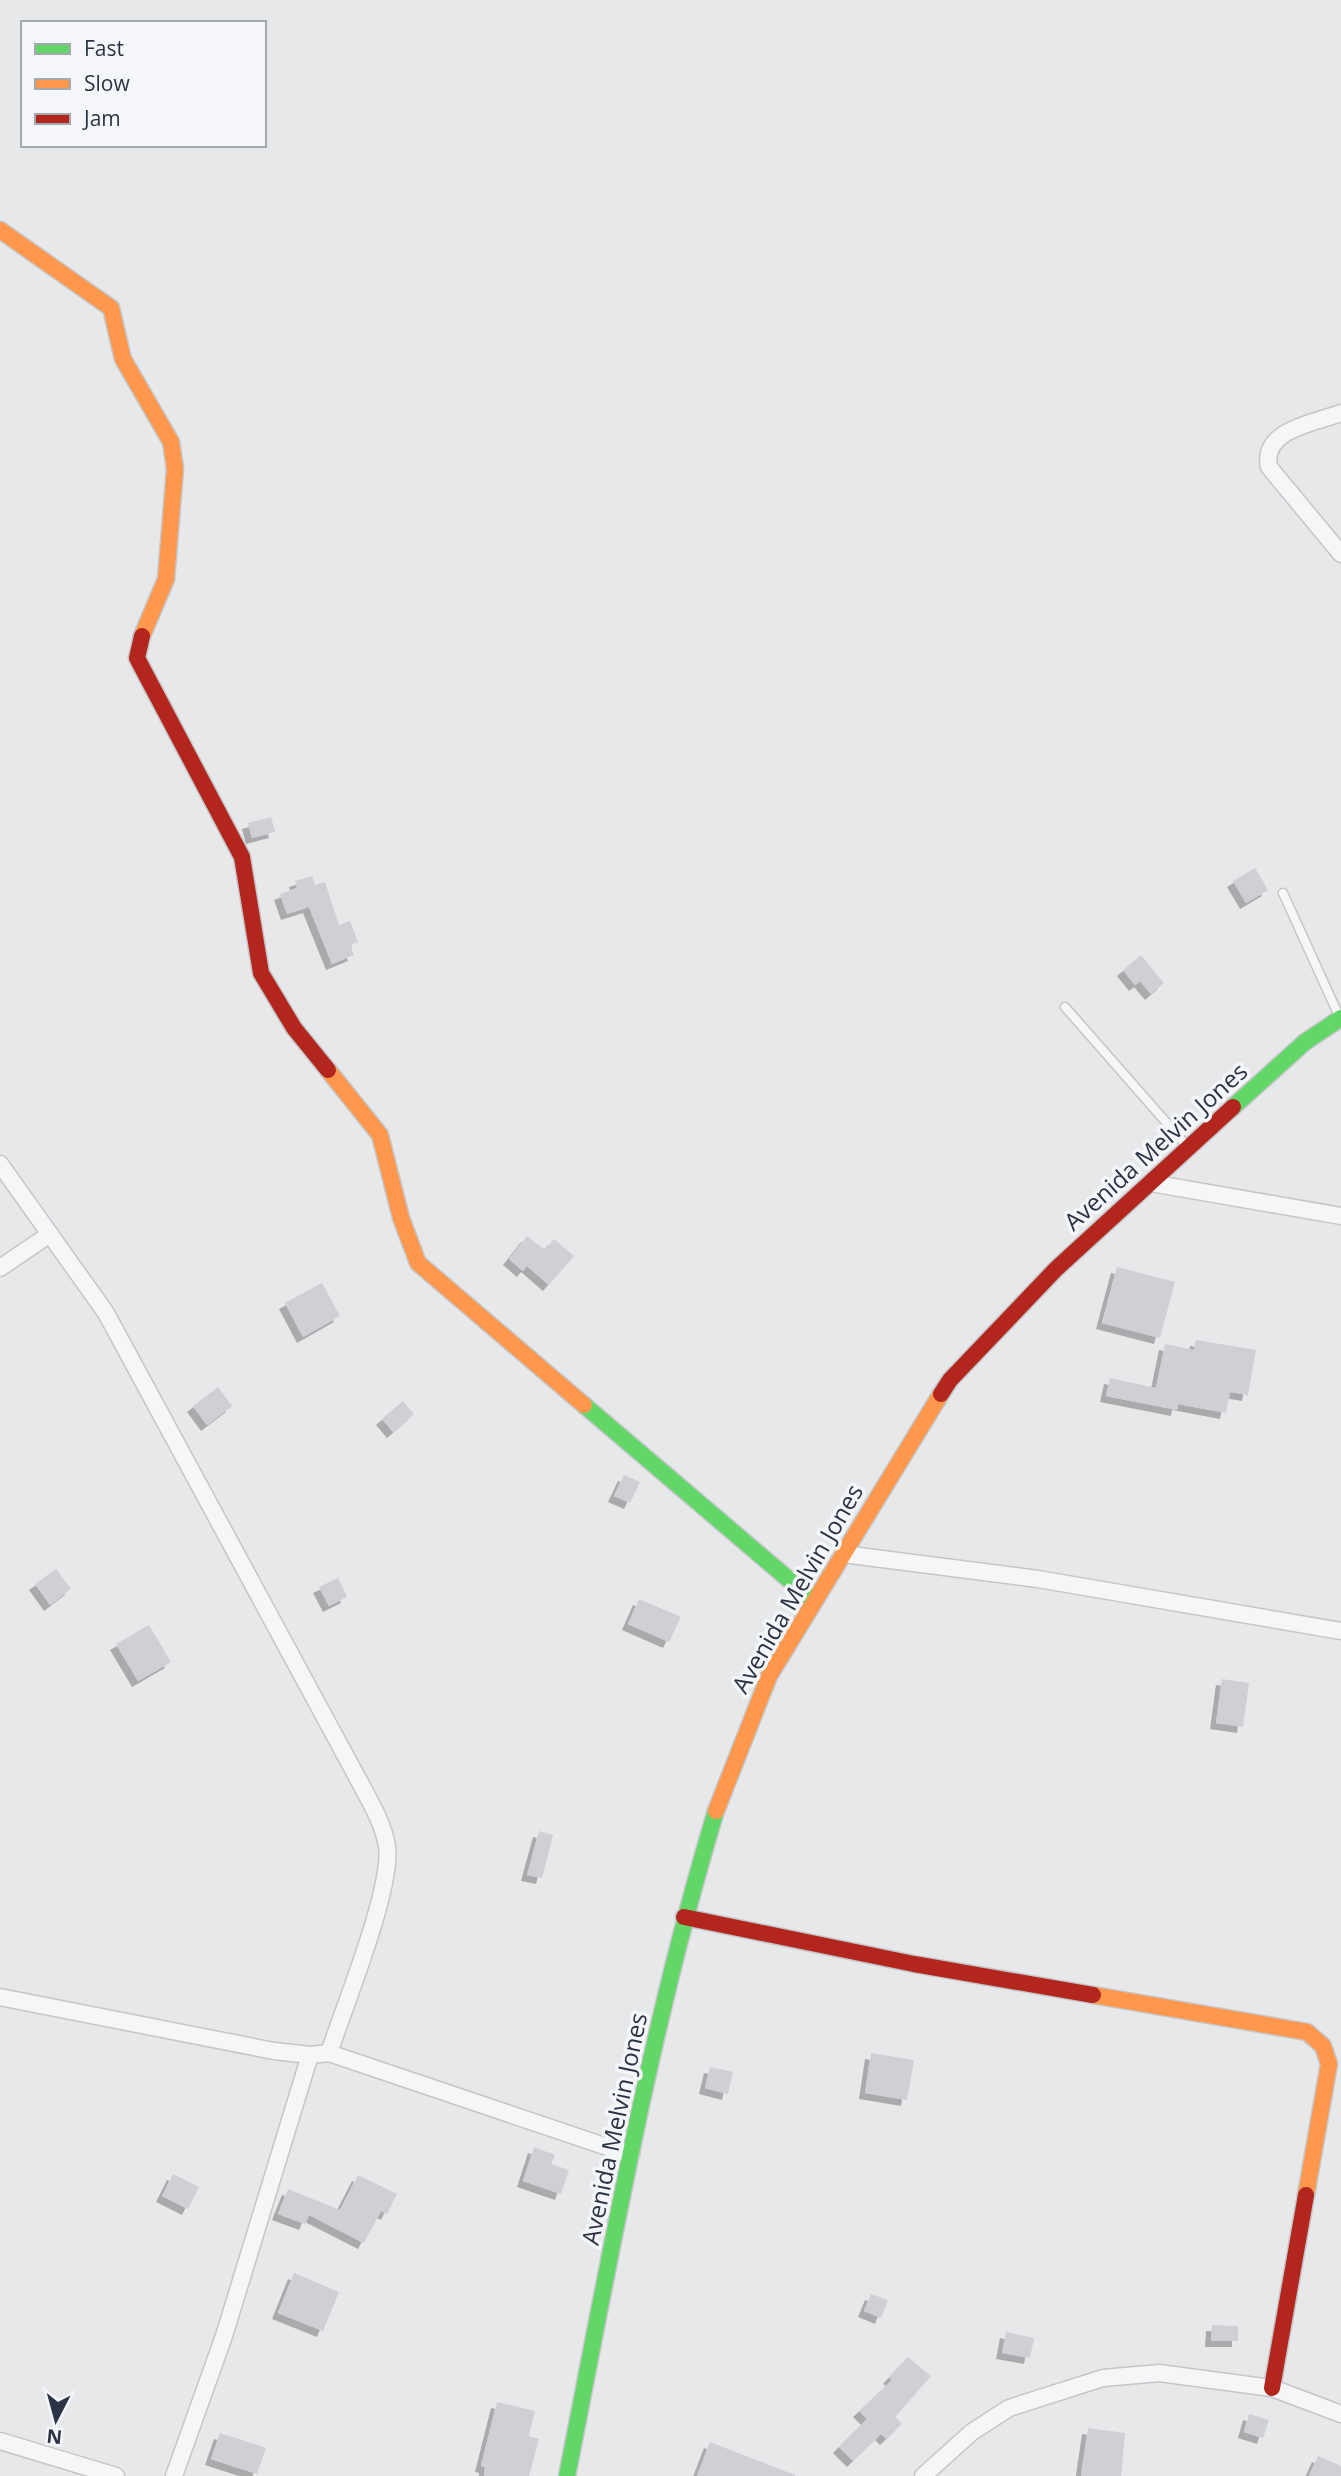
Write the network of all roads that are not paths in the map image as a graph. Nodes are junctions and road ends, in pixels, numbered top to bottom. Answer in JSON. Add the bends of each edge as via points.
{"nodes":[{"id":1,"x":0,"y":230,"type":"edge"},
{"id":2,"x":1341,"y":414,"type":"edge"},
{"id":3,"x":1341,"y":554,"type":"edge"},
{"id":4,"x":1283,"y":893,"type":"dead end"},
{"id":5,"x":1065,"y":1007,"type":"dead end"},
{"id":6,"x":1341,"y":1019,"type":"edge"},
{"id":7,"x":1189,"y":1148,"type":"junction"},
{"id":8,"x":0,"y":1164,"type":"edge"},
{"id":9,"x":1151,"y":1183,"type":"junction"},
{"id":10,"x":1341,"y":1216,"type":"edge"},
{"id":11,"x":50,"y":1234,"type":"junction"},
{"id":12,"x":0,"y":1268,"type":"edge"},
{"id":13,"x":843,"y":1554,"type":"junction"},
{"id":14,"x":814,"y":1601,"type":"junction"},
{"id":15,"x":1341,"y":1631,"type":"edge"},
{"id":16,"x":684,"y":1917,"type":"junction"},
{"id":17,"x":0,"y":1997,"type":"edge"},
{"id":18,"x":329,"y":2053,"type":"junction"},
{"id":19,"x":310,"y":2055,"type":"junction"},
{"id":20,"x":631,"y":2155,"type":"junction"},
{"id":21,"x":1272,"y":2388,"type":"junction"},
{"id":22,"x":1341,"y":2414,"type":"edge"},
{"id":23,"x":0,"y":2441,"type":"edge"},
{"id":24,"x":116,"y":2476,"type":"edge"},
{"id":25,"x":174,"y":2476,"type":"edge"},
{"id":26,"x":567,"y":2476,"type":"edge"},
{"id":27,"x":923,"y":2476,"type":"edge"}],
"edges":[{"from":1,"to":14,"type":"street","via":[[111,308],[123,359],[172,442],[175,469],[166,579],[137,658],[242,857],[261,973],[293,1028],[380,1135],[418,1263]]},
{"from":2,"to":3,"type":"street","via":[[1284,433],[1269,447],[1267,457],[1269,467]]},
{"from":4,"to":6,"type":"lane"},
{"from":5,"to":7,"type":"lane"},
{"from":6,"to":7,"type":"street","name":"Avenida Melvin Jones","via":[[1305,1042]]},
{"from":7,"to":9,"type":"street","name":"Avenida Melvin Jones"},
{"from":8,"to":11,"type":"street"},
{"from":9,"to":10,"type":"street"},
{"from":9,"to":13,"type":"street","name":"Avenida Melvin Jones","via":[[1056,1269],[950,1380]]},
{"from":11,"to":12,"type":"street"},
{"from":11,"to":18,"type":"street","via":[[106,1314],[383,1831],[387,1847],[384,1881]]},
{"from":13,"to":14,"type":"street","name":"Avenida Melvin Jones"},
{"from":13,"to":15,"type":"street","via":[[1038,1579]]},
{"from":14,"to":16,"type":"street","name":"Avenida Melvin Jones","via":[[769,1676],[745,1730]]},
{"from":16,"to":20,"type":"street","name":"Avenida Melvin Jones"},
{"from":16,"to":21,"type":"street","via":[[914,1964],[1307,2032],[1323,2046],[1329,2064]]},
{"from":17,"to":19,"type":"street"},
{"from":18,"to":19,"type":"street"},
{"from":18,"to":20,"type":"street"},
{"from":19,"to":25,"type":"street","via":[[223,2336]]},
{"from":20,"to":26,"type":"street","name":"Avenida Melvin Jones"},
{"from":21,"to":22,"type":"street"},
{"from":21,"to":27,"type":"street","via":[[1159,2373],[1103,2378],[1009,2408],[972,2432]]},
{"from":23,"to":24,"type":"street"}]}
